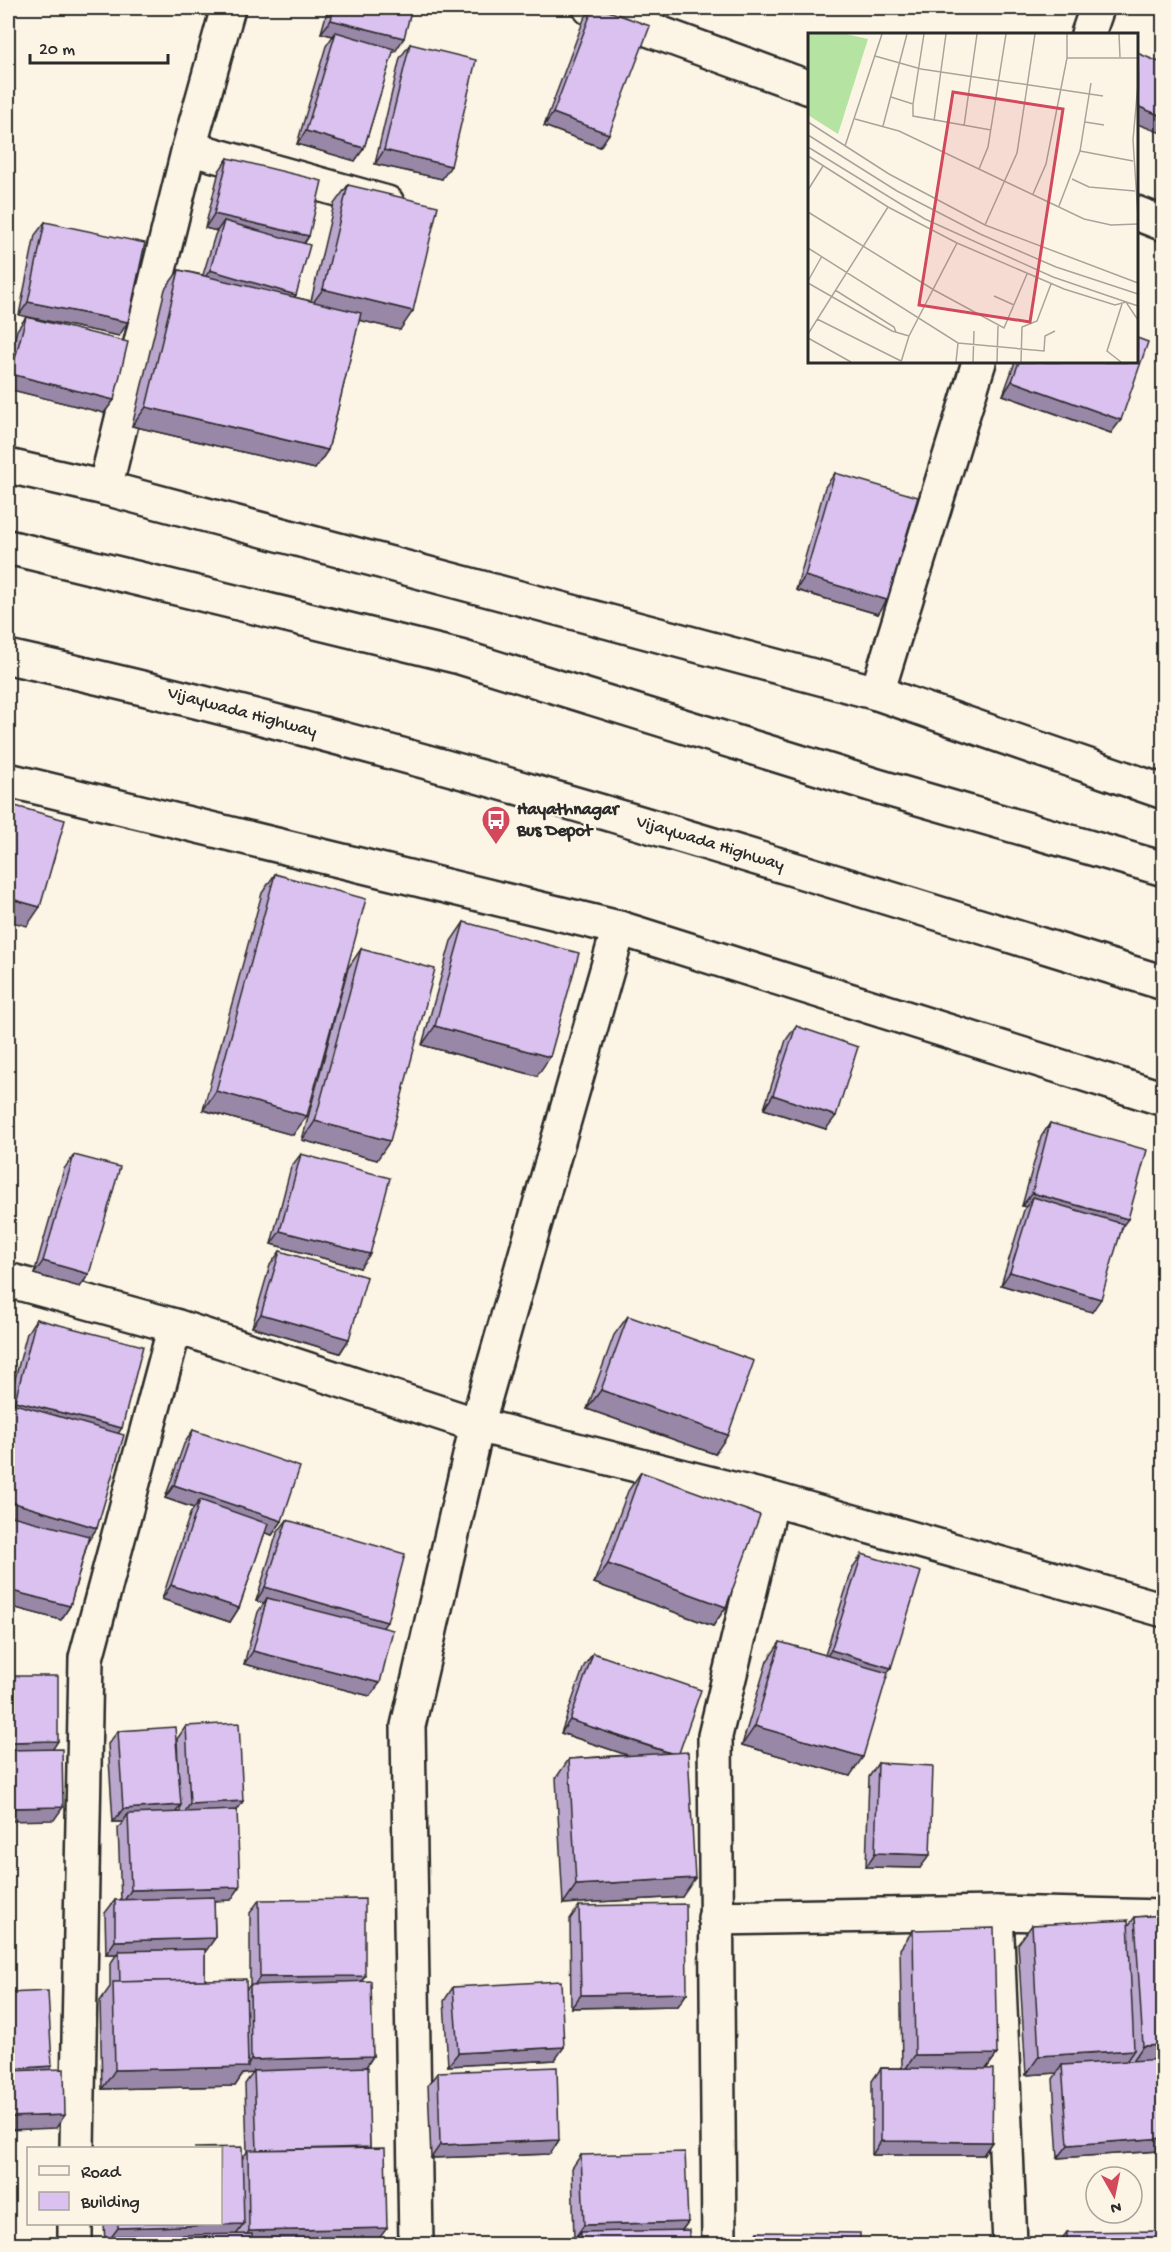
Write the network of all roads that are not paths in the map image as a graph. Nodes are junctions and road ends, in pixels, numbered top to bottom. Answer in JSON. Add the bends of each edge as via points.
{"nodes":[{"id":1,"x":228,"y":8,"type":"edge"},
{"id":2,"x":590,"y":8,"type":"edge"},
{"id":3,"x":1097,"y":8,"type":"edge"},
{"id":4,"x":1088,"y":33,"type":"edge"},
{"id":5,"x":808,"y":87,"type":"edge"},
{"id":6,"x":189,"y":148,"type":"junction"},
{"id":7,"x":412,"y":210,"type":"edge"},
{"id":8,"x":1138,"y":213,"type":"edge"},
{"id":9,"x":1164,"y":224,"type":"edge"},
{"id":10,"x":979,"y":363,"type":"edge"},
{"id":11,"x":8,"y":466,"type":"edge"},
{"id":12,"x":105,"y":488,"type":"junction"},
{"id":13,"x":8,"y":547,"type":"edge"},
{"id":14,"x":8,"y":657,"type":"edge"},
{"id":15,"x":877,"y":693,"type":"junction"},
{"id":16,"x":8,"y":780,"type":"edge"},
{"id":17,"x":1164,"y":792,"type":"edge"},
{"id":18,"x":1164,"y":869,"type":"edge"},
{"id":19,"x":620,"y":928,"type":"junction"},
{"id":20,"x":1164,"y":983,"type":"edge"},
{"id":21,"x":1164,"y":1099,"type":"edge"},
{"id":22,"x":8,"y":1280,"type":"edge"},
{"id":23,"x":176,"y":1326,"type":"junction"},
{"id":24,"x":477,"y":1425,"type":"junction"},
{"id":25,"x":772,"y":1500,"type":"junction"},
{"id":26,"x":1164,"y":1610,"type":"edge"},
{"id":27,"x":996,"y":1913,"type":"junction"},
{"id":28,"x":1164,"y":1917,"type":"edge"},
{"id":29,"x":716,"y":1918,"type":"junction"},
{"id":30,"x":77,"y":2147,"type":"edge"},
{"id":31,"x":75,"y":2225,"type":"edge"},
{"id":32,"x":75,"y":2244,"type":"edge"},
{"id":33,"x":416,"y":2244,"type":"edge"},
{"id":34,"x":719,"y":2244,"type":"edge"},
{"id":35,"x":1010,"y":2244,"type":"edge"}],
"edges":[{"from":1,"to":6,"type":"main road"},
{"from":2,"to":5,"type":"main road"},
{"from":3,"to":4,"type":"main road"},
{"from":6,"to":7,"type":"main road"},
{"from":6,"to":12,"type":"main road"},
{"from":8,"to":9,"type":"main road"},
{"from":10,"to":15,"type":"main road"},
{"from":11,"to":12,"type":"main road"},
{"from":12,"to":15,"type":"main road"},
{"from":13,"to":18,"type":"main road","via":[[460,657],[876,786]]},
{"from":14,"to":20,"type":"main road","name":"Vijaywada Highway","via":[[167,692],[657,827]]},
{"from":15,"to":17,"type":"main road"},
{"from":16,"to":19,"type":"main road"},
{"from":19,"to":21,"type":"main road"},
{"from":19,"to":24,"type":"main road"},
{"from":22,"to":23,"type":"main road"},
{"from":23,"to":24,"type":"main road"},
{"from":23,"to":30,"type":"main road","via":[[86,1658]]},
{"from":24,"to":25,"type":"main road"},
{"from":24,"to":33,"type":"main road","via":[[408,1726]]},
{"from":25,"to":26,"type":"main road"},
{"from":25,"to":29,"type":"main road","via":[[715,1736]]},
{"from":27,"to":28,"type":"main road"},
{"from":27,"to":29,"type":"main road"},
{"from":27,"to":35,"type":"main road"},
{"from":29,"to":34,"type":"main road"},
{"from":31,"to":32,"type":"main road"}]}
